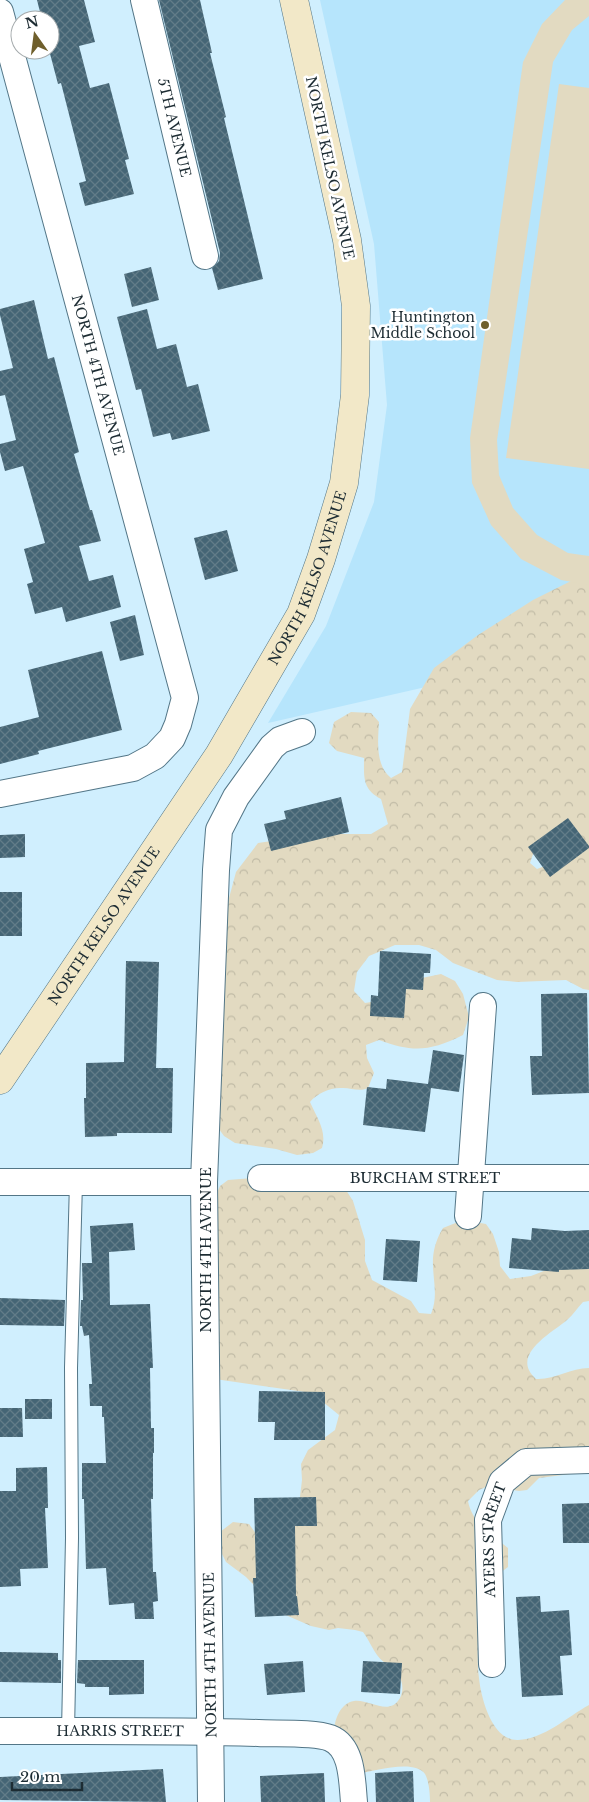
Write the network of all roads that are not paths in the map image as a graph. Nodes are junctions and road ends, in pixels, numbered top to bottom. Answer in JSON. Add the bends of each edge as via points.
{"nodes":[{"id":1,"x":144,"y":0,"type":"edge"},
{"id":2,"x":294,"y":0,"type":"edge"},
{"id":3,"x":0,"y":12,"type":"edge"},
{"id":4,"x":205,"y":256,"type":"dead end"},
{"id":5,"x":302,"y":732,"type":"dead end"},
{"id":6,"x":0,"y":794,"type":"edge"},
{"id":7,"x":482,"y":1006,"type":"dead end"},
{"id":8,"x":0,"y":1080,"type":"edge"},
{"id":9,"x":261,"y":1178,"type":"dead end"},
{"id":10,"x":471,"y":1178,"type":"junction"},
{"id":11,"x":589,"y":1178,"type":"edge"},
{"id":12,"x":0,"y":1182,"type":"edge"},
{"id":13,"x":76,"y":1182,"type":"junction"},
{"id":14,"x":204,"y":1182,"type":"junction"},
{"id":15,"x":468,"y":1216,"type":"dead end"},
{"id":16,"x":589,"y":1460,"type":"edge"},
{"id":17,"x":492,"y":1664,"type":"dead end"},
{"id":18,"x":0,"y":1731,"type":"edge"},
{"id":19,"x":68,"y":1731,"type":"junction"},
{"id":20,"x":210,"y":1731,"type":"junction"},
{"id":21,"x":211,"y":1802,"type":"edge"},
{"id":22,"x":354,"y":1802,"type":"edge"}],
"edges":[{"from":1,"to":4,"type":"street","name":"5TH AVENUE"},
{"from":2,"to":8,"type":"street","name":"NORTH KELSO AVENUE","via":[[347,240],[356,306],[355,396],[344,483],[301,614],[219,755]]},
{"from":3,"to":6,"type":"street","name":"NORTH 4TH AVENUE","via":[[185,698],[172,738],[155,756],[134,768]]},
{"from":5,"to":14,"type":"street","name":"NORTH 4TH AVENUE","via":[[280,740],[272,747],[236,796],[219,830]]},
{"from":7,"to":10,"type":"street"},
{"from":9,"to":10,"type":"street","name":"BURCHAM STREET"},
{"from":10,"to":11,"type":"street","name":"BURCHAM STREET"},
{"from":10,"to":15,"type":"street"},
{"from":12,"to":13,"type":"street"},
{"from":13,"to":14,"type":"street"},
{"from":13,"to":19,"type":"lane"},
{"from":14,"to":20,"type":"street","name":"NORTH 4TH AVENUE"},
{"from":16,"to":17,"type":"street","name":"AYERS STREET","via":[[526,1462],[502,1482],[488,1520]]},
{"from":18,"to":19,"type":"street","name":"HARRIS STREET"},
{"from":19,"to":20,"type":"street","name":"HARRIS STREET"},
{"from":20,"to":21,"type":"street","name":"NORTH 4TH AVENUE"},
{"from":20,"to":22,"type":"street","name":"HARRIS STREET","via":[[330,1738],[344,1749],[350,1765]]}]}
